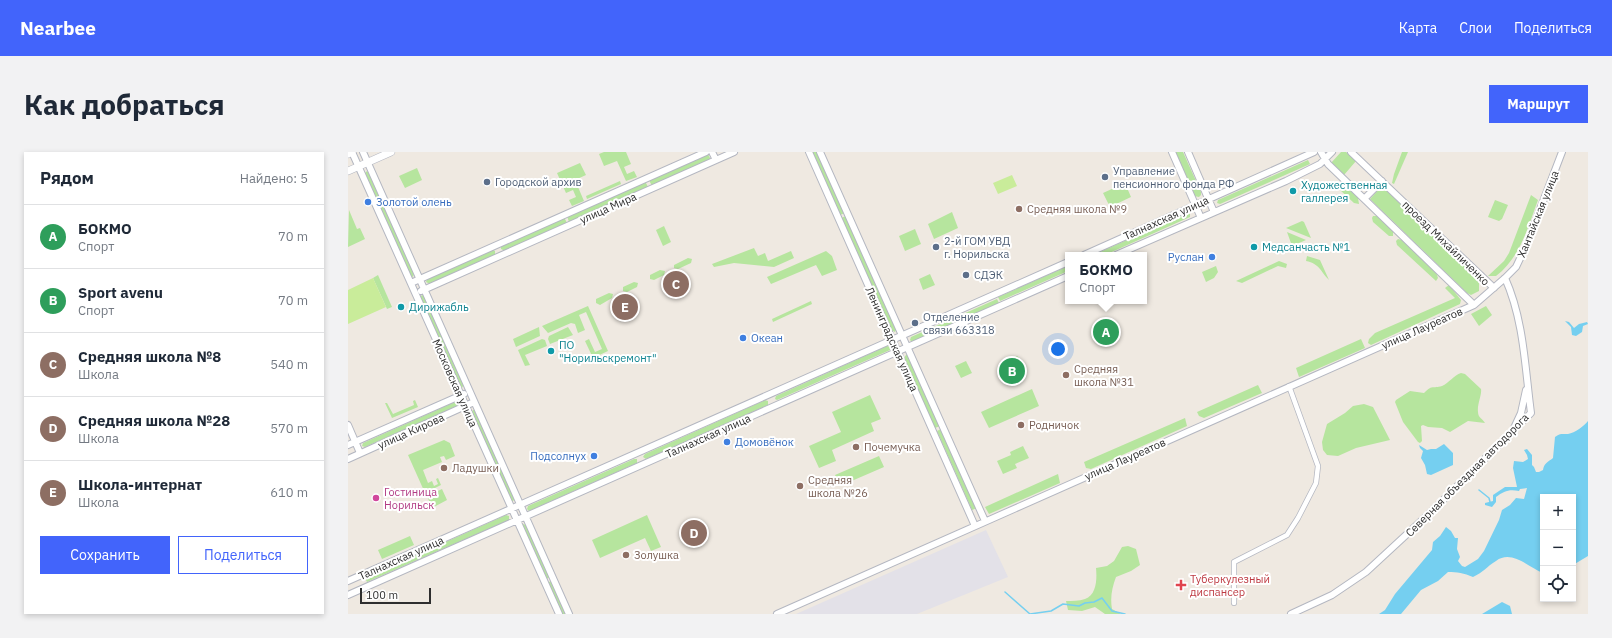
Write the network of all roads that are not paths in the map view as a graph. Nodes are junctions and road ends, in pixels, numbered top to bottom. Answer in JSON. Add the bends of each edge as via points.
{"nodes":[{"id":1,"x":352,"y":152,"type":"edge"},
{"id":2,"x":363,"y":152,"type":"edge"},
{"id":3,"x":391,"y":152,"type":"edge"},
{"id":4,"x":706,"y":152,"type":"edge"},
{"id":5,"x":712,"y":152,"type":"edge"},
{"id":6,"x":734,"y":152,"type":"edge"},
{"id":7,"x":810,"y":152,"type":"edge"},
{"id":8,"x":820,"y":152,"type":"edge"},
{"id":9,"x":1172,"y":152,"type":"edge"},
{"id":10,"x":1188,"y":152,"type":"edge"},
{"id":11,"x":1314,"y":152,"type":"edge"},
{"id":12,"x":1320,"y":152,"type":"edge"},
{"id":13,"x":1332,"y":152,"type":"edge"},
{"id":14,"x":1351,"y":152,"type":"edge"},
{"id":15,"x":1562,"y":152,"type":"edge"},
{"id":16,"x":348,"y":154,"type":"edge"},
{"id":17,"x":1326,"y":159,"type":"junction"},
{"id":18,"x":716,"y":160,"type":"junction"},
{"id":19,"x":368,"y":162,"type":"junction"},
{"id":20,"x":359,"y":166,"type":"junction"},
{"id":21,"x":348,"y":171,"type":"edge"},
{"id":22,"x":1382,"y":181,"type":"junction"},
{"id":23,"x":1364,"y":198,"type":"junction"},
{"id":24,"x":1209,"y":200,"type":"junction"},
{"id":25,"x":1195,"y":206,"type":"junction"},
{"id":26,"x":1214,"y":212,"type":"junction"},
{"id":27,"x":1201,"y":218,"type":"junction"},
{"id":28,"x":496,"y":245,"type":"junction"},
{"id":29,"x":1091,"y":252,"type":"edge"},
{"id":30,"x":1123,"y":252,"type":"edge"},
{"id":31,"x":501,"y":256,"type":"junction"},
{"id":32,"x":1065,"y":263,"type":"edge"},
{"id":33,"x":1065,"y":277,"type":"edge"},
{"id":34,"x":1506,"y":278,"type":"junction"},
{"id":35,"x":420,"y":279,"type":"junction"},
{"id":36,"x":411,"y":283,"type":"junction"},
{"id":37,"x":1494,"y":288,"type":"junction"},
{"id":38,"x":424,"y":290,"type":"junction"},
{"id":39,"x":416,"y":293,"type":"junction"},
{"id":40,"x":1474,"y":305,"type":"junction"},
{"id":41,"x":902,"y":336,"type":"junction"},
{"id":42,"x":893,"y":340,"type":"junction"},
{"id":43,"x":908,"y":348,"type":"junction"},
{"id":44,"x":898,"y":352,"type":"junction"},
{"id":45,"x":1527,"y":382,"type":"junction"},
{"id":46,"x":1289,"y":386,"type":"junction"},
{"id":47,"x":470,"y":392,"type":"junction"},
{"id":48,"x":461,"y":395,"type":"junction"},
{"id":49,"x":474,"y":402,"type":"junction"},
{"id":50,"x":466,"y":406,"type":"junction"},
{"id":51,"x":348,"y":426,"type":"edge"},
{"id":52,"x":1511,"y":433,"type":"junction"},
{"id":53,"x":355,"y":442,"type":"junction"},
{"id":54,"x":348,"y":445,"type":"edge"},
{"id":55,"x":360,"y":453,"type":"junction"},
{"id":56,"x":349,"y":456,"type":"edge"},
{"id":57,"x":520,"y":505,"type":"junction"},
{"id":58,"x":512,"y":509,"type":"junction"},
{"id":59,"x":526,"y":517,"type":"junction"},
{"id":60,"x":517,"y":521,"type":"junction"},
{"id":61,"x":985,"y":521,"type":"junction"},
{"id":62,"x":975,"y":526,"type":"junction"},
{"id":63,"x":348,"y":581,"type":"edge"},
{"id":64,"x":348,"y":595,"type":"edge"},
{"id":65,"x":1234,"y":603,"type":"dead end"},
{"id":66,"x":559,"y":614,"type":"edge"},
{"id":67,"x":569,"y":614,"type":"edge"},
{"id":68,"x":777,"y":614,"type":"edge"},
{"id":69,"x":1291,"y":614,"type":"edge"}],
"edges":[{"from":1,"to":16,"type":"main road"},
{"from":1,"to":20,"type":"street","name":"Московская улица"},
{"from":2,"to":19,"type":"street","name":"Московская улица"},
{"from":3,"to":19,"type":"main road"},
{"from":4,"to":28,"type":"street","name":"улица Мира"},
{"from":5,"to":18,"type":"street"},
{"from":6,"to":18,"type":"street","name":"улица Мира"},
{"from":7,"to":42,"type":"street","name":"Ленинградская улица"},
{"from":8,"to":41,"type":"street","name":"Ленинградская улица"},
{"from":9,"to":25,"type":"street"},
{"from":10,"to":24,"type":"street"},
{"from":11,"to":24,"type":"street","name":"Талнахская улица"},
{"from":12,"to":17,"type":"street"},
{"from":13,"to":17,"type":"street","name":"Талнахская улица"},
{"from":14,"to":22,"type":"street","name":"проезд Михайличенко"},
{"from":15,"to":34,"type":"street","name":"Хантайская улица","via":[[1526,246],[1516,267]]},
{"from":17,"to":23,"type":"street","via":[[1328,164]]},
{"from":17,"to":26,"type":"street","name":"Талнахская улица","via":[[1286,181]]},
{"from":18,"to":31,"type":"street","name":"улица Мира"},
{"from":19,"to":20,"type":"main road"},
{"from":19,"to":35,"type":"street","name":"Московская улица"},
{"from":20,"to":21,"type":"main road"},
{"from":20,"to":36,"type":"street","name":"Московская улица"},
{"from":22,"to":23,"type":"street"},
{"from":22,"to":37,"type":"street","name":"проезд Михайличенко"},
{"from":23,"to":40,"type":"street"},
{"from":24,"to":25,"type":"street","name":"Талнахская улица"},
{"from":24,"to":26,"type":"street"},
{"from":25,"to":27,"type":"street"},
{"from":25,"to":29,"type":"street","name":"Талнахская улица"},
{"from":26,"to":27,"type":"street","name":"Талнахская улица"},
{"from":27,"to":30,"type":"street","name":"Талнахская улица"},
{"from":28,"to":31,"type":"street"},
{"from":28,"to":35,"type":"street","name":"улица Мира"},
{"from":31,"to":38,"type":"street","name":"улица Мира"},
{"from":32,"to":41,"type":"street","name":"Талнахская улица"},
{"from":33,"to":43,"type":"street","name":"Талнахская улица"},
{"from":34,"to":37,"type":"street","name":"Хантайская улица"},
{"from":34,"to":45,"type":"street","name":"Северная объездная автодорога","via":[[1518,314]]},
{"from":35,"to":36,"type":"street","name":"улица Мира"},
{"from":35,"to":38,"type":"street","name":"Московская улица"},
{"from":36,"to":39,"type":"street","name":"Московская улица"},
{"from":37,"to":40,"type":"street","name":"Хантайская улица"},
{"from":38,"to":39,"type":"street","name":"улица Мира"},
{"from":38,"to":47,"type":"street","name":"Московская улица"},
{"from":39,"to":48,"type":"street","name":"Московская улица"},
{"from":40,"to":46,"type":"street","name":"улица Лауреатов"},
{"from":41,"to":42,"type":"street","name":"Талнахская улица"},
{"from":41,"to":43,"type":"street","name":"Ленинградская улица"},
{"from":42,"to":44,"type":"street","name":"Ленинградская улица"},
{"from":42,"to":57,"type":"street","name":"Талнахская улица"},
{"from":43,"to":44,"type":"street","name":"Талнахская улица"},
{"from":43,"to":61,"type":"street","name":"Ленинградская улица"},
{"from":44,"to":59,"type":"street","name":"Талнахская улица"},
{"from":44,"to":62,"type":"street","name":"Ленинградская улица"},
{"from":45,"to":52,"type":"street","via":[[1521,413]]},
{"from":45,"to":52,"type":"street","name":"Северная объездная автодорога","via":[[1531,413]]},
{"from":46,"to":61,"type":"street","name":"улица Лауреатов"},
{"from":46,"to":65,"type":"street","via":[[1318,466],[1316,483],[1287,534],[1234,562]]},
{"from":47,"to":48,"type":"street","name":"улица Кирова"},
{"from":47,"to":49,"type":"street","name":"Московская улица"},
{"from":48,"to":50,"type":"street","name":"Московская улица"},
{"from":48,"to":53,"type":"street","name":"улица Кирова"},
{"from":49,"to":50,"type":"street","name":"улица Кирова"},
{"from":49,"to":57,"type":"street","name":"Московская улица"},
{"from":50,"to":55,"type":"street","name":"улица Кирова"},
{"from":50,"to":58,"type":"street","name":"Московская улица"},
{"from":51,"to":53,"type":"street"},
{"from":52,"to":69,"type":"street","name":"Северная объездная автодорога","via":[[1366,572],[1332,595]]},
{"from":53,"to":54,"type":"street","name":"улица Кирова"},
{"from":53,"to":55,"type":"street"},
{"from":55,"to":56,"type":"street","name":"улица Кирова"},
{"from":57,"to":58,"type":"street","name":"Талнахская улица"},
{"from":57,"to":59,"type":"street","name":"Московская улица"},
{"from":58,"to":60,"type":"street","name":"Московская улица"},
{"from":58,"to":63,"type":"street","name":"Талнахская улица"},
{"from":59,"to":60,"type":"street","name":"Талнахская улица"},
{"from":59,"to":67,"type":"street","name":"Московская улица"},
{"from":60,"to":64,"type":"street","name":"Талнахская улица"},
{"from":60,"to":66,"type":"street","name":"Московская улица"},
{"from":61,"to":62,"type":"street","name":"улица Лауреатов"},
{"from":62,"to":68,"type":"street","name":"улица Лауреатов"}]}
